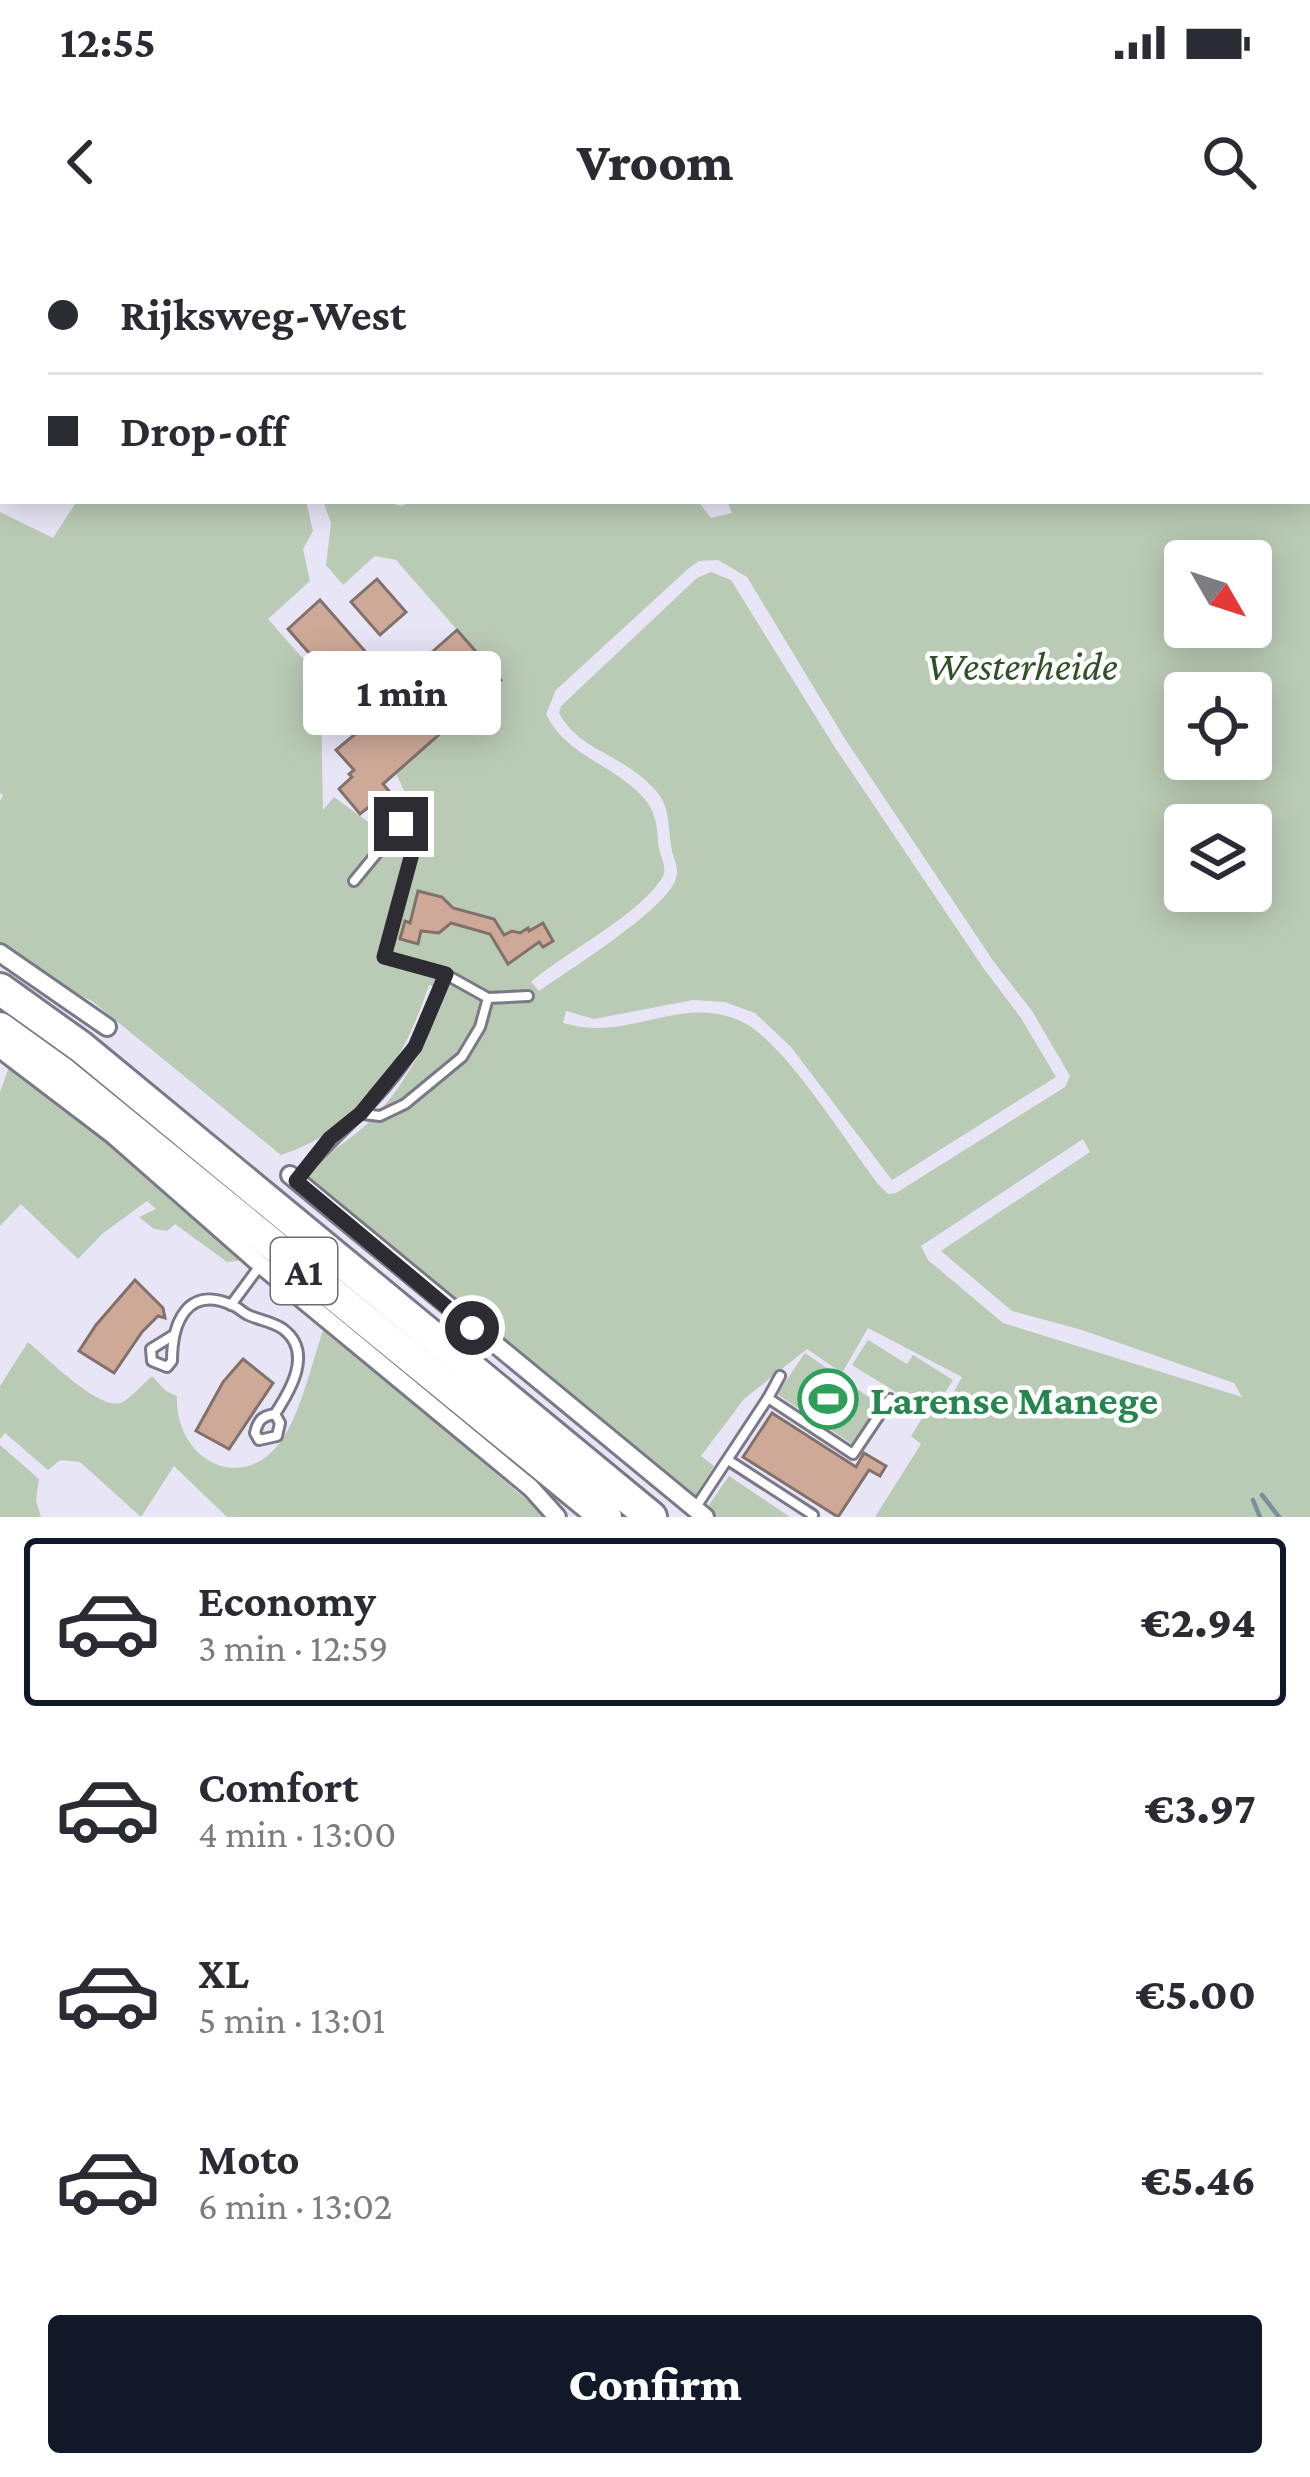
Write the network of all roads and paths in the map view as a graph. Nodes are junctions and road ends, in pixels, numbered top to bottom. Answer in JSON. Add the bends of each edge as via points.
{"nodes":[{"id":1,"x":354,"y":881,"type":"dead end"},
{"id":2,"x":0,"y":953,"type":"edge"},
{"id":3,"x":446,"y":974,"type":"junction"},
{"id":4,"x":0,"y":989,"type":"edge"},
{"id":5,"x":528,"y":996,"type":"dead end"},
{"id":6,"x":488,"y":998,"type":"junction"},
{"id":7,"x":107,"y":1027,"type":"dead end"},
{"id":8,"x":0,"y":1028,"type":"edge"},
{"id":9,"x":0,"y":1049,"type":"edge"},
{"id":10,"x":361,"y":1113,"type":"junction"},
{"id":11,"x":293,"y":1178,"type":"joint"},
{"id":12,"x":261,"y":1265,"type":"junction"},
{"id":13,"x":231,"y":1304,"type":"junction"},
{"id":14,"x":172,"y":1336,"type":"dead end"},
{"id":15,"x":780,"y":1376,"type":"dead end"},
{"id":16,"x":768,"y":1398,"type":"junction"},
{"id":17,"x":890,"y":1399,"type":"dead end"},
{"id":18,"x":275,"y":1414,"type":"dead end"},
{"id":19,"x":728,"y":1460,"type":"junction"},
{"id":20,"x":699,"y":1513,"type":"edge"},
{"id":21,"x":813,"y":1515,"type":"edge"},
{"id":22,"x":556,"y":1517,"type":"edge"},
{"id":23,"x":606,"y":1517,"type":"edge"},
{"id":24,"x":651,"y":1517,"type":"edge"}],
"edges":[{"from":1,"to":3,"type":"lane","via":[[401,824],[417,835],[384,957]]},
{"from":2,"to":7,"type":"street"},
{"from":3,"to":6,"type":"lane"},
{"from":3,"to":10,"type":"lane","via":[[415,1047]]},
{"from":4,"to":24,"type":"highway","number":"A1","via":[[81,1046]]},
{"from":5,"to":6,"type":"lane"},
{"from":6,"to":10,"type":"lane","via":[[462,1057],[405,1104],[380,1116]]},
{"from":8,"to":23,"type":"highway","number":"A1"},
{"from":9,"to":12,"type":"street"},
{"from":10,"to":11,"type":"lane"},
{"from":11,"to":20,"type":"street"},
{"from":12,"to":13,"type":"lane"},
{"from":12,"to":22,"type":"street"},
{"from":13,"to":14,"type":"lane","via":[[201,1299],[186,1308]]},
{"from":13,"to":18,"type":"lane","via":[[291,1338],[298,1369]]},
{"from":15,"to":16,"type":"lane"},
{"from":16,"to":17,"type":"lane","via":[[853,1454]]},
{"from":16,"to":19,"type":"lane"},
{"from":19,"to":20,"type":"lane"},
{"from":19,"to":21,"type":"lane"}]}
